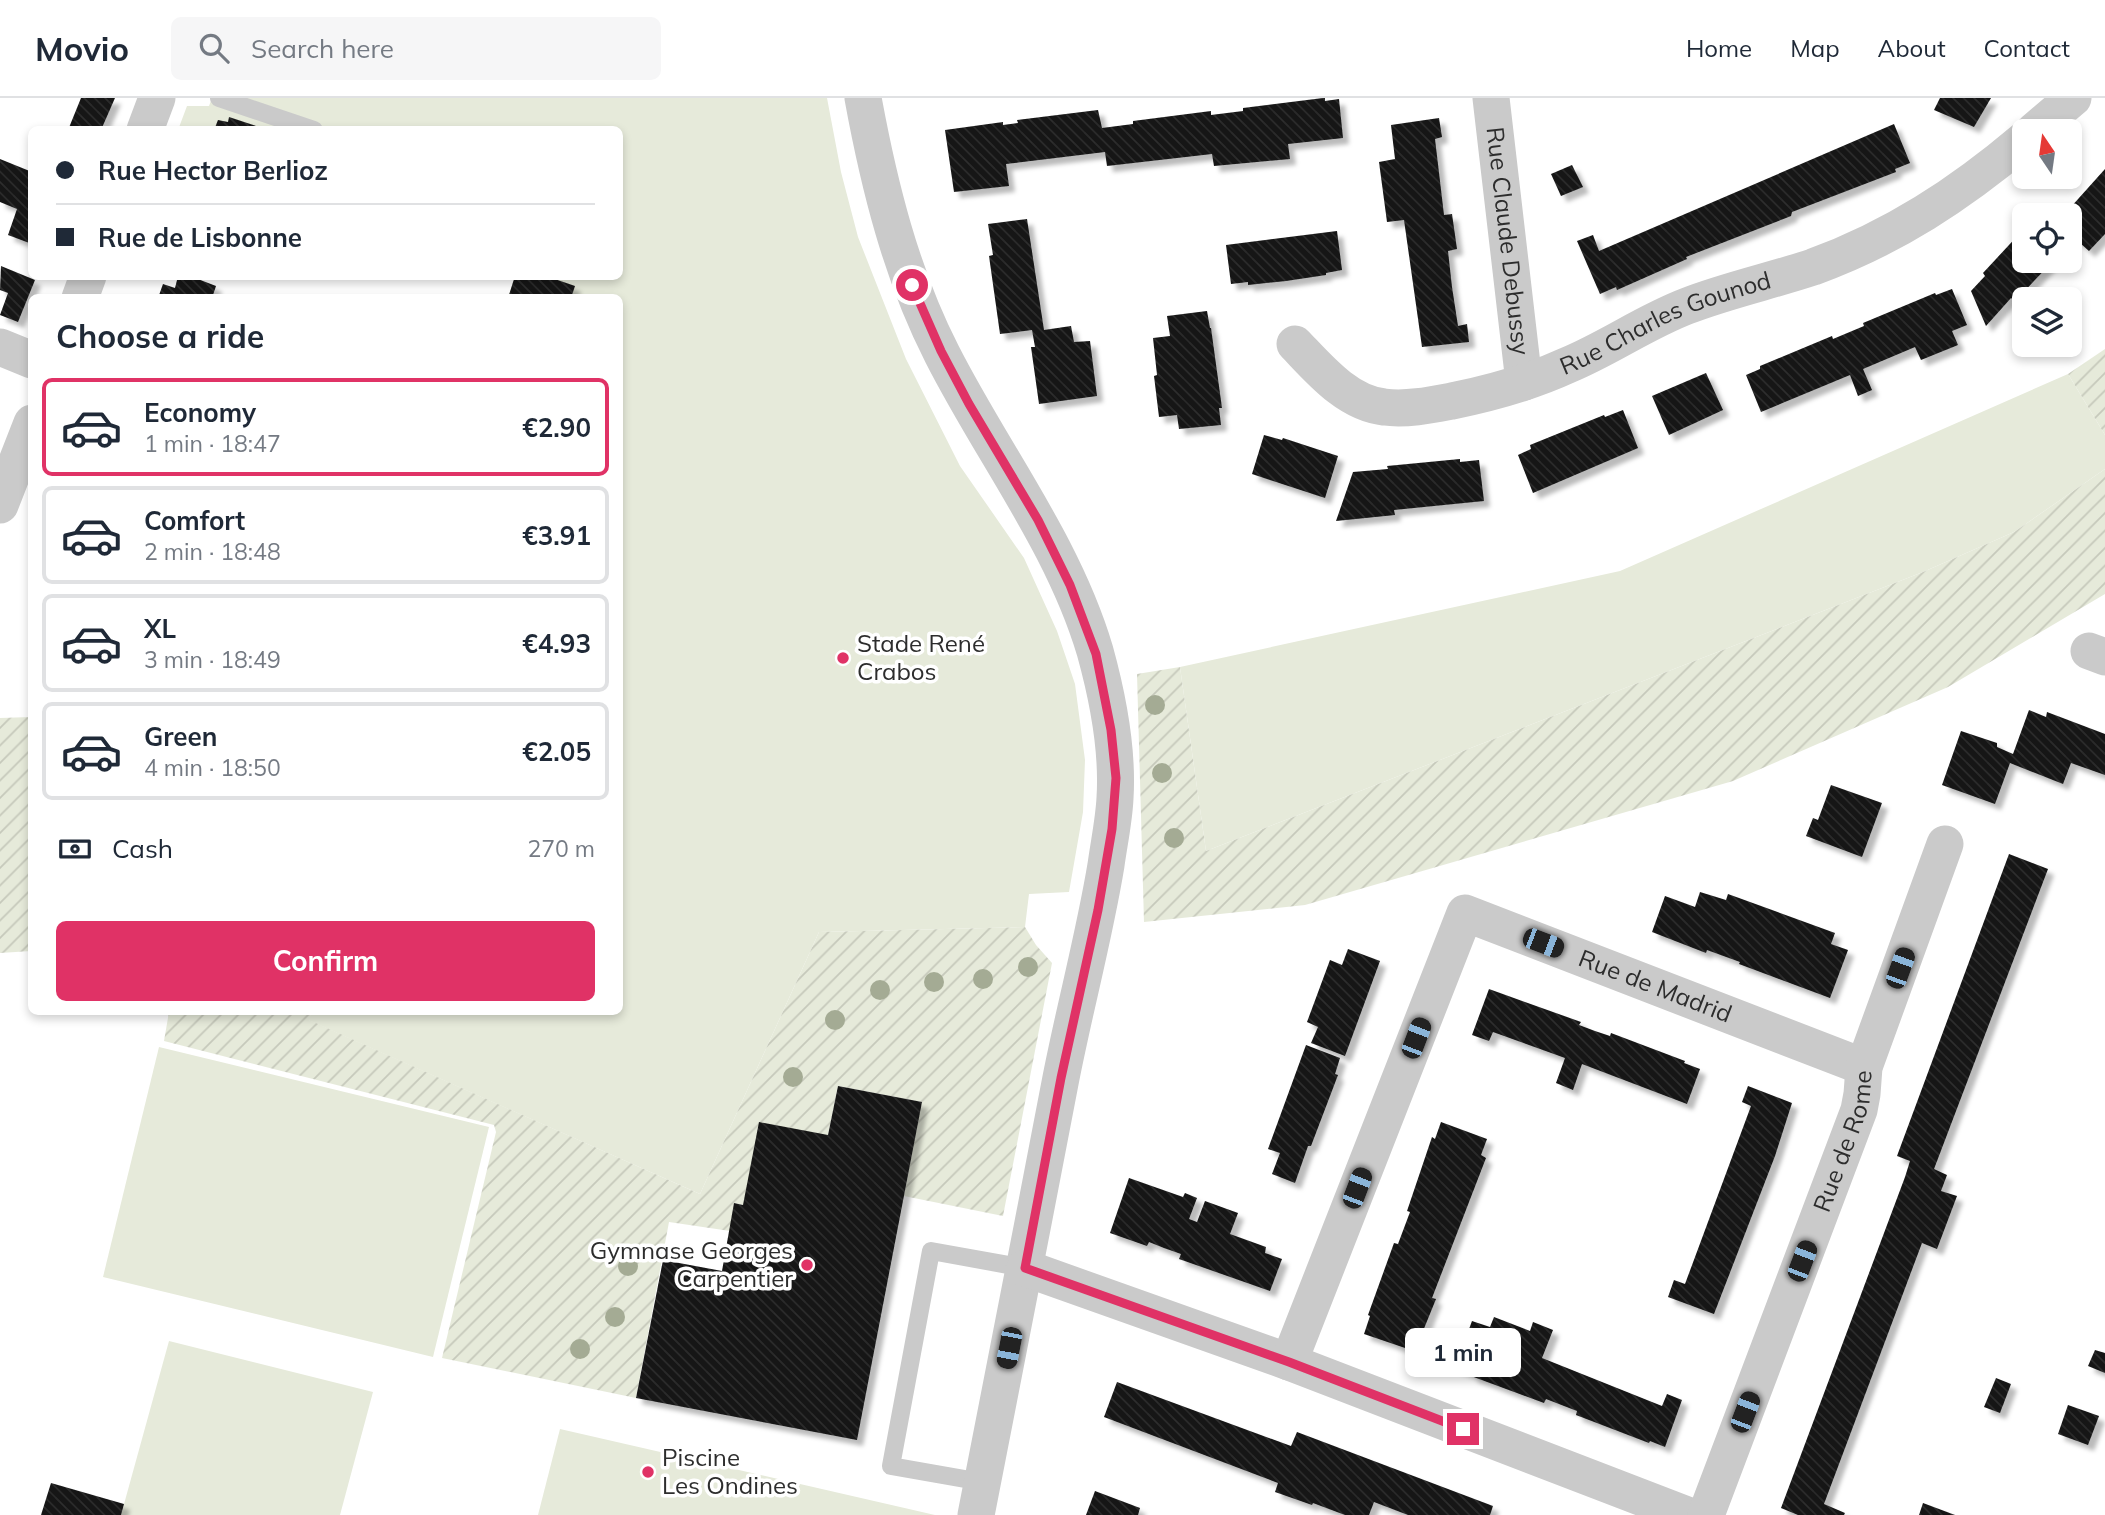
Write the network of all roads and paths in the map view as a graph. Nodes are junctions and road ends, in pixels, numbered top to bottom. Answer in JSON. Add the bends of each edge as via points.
{"nodes":[{"id":1,"x":157,"y":98,"type":"edge"},
{"id":2,"x":219,"y":98,"type":"edge"},
{"id":3,"x":863,"y":98,"type":"edge"},
{"id":4,"x":1491,"y":98,"type":"edge"},
{"id":5,"x":2074,"y":98,"type":"edge"},
{"id":6,"x":2049,"y":119,"type":"edge"},
{"id":7,"x":146,"y":126,"type":"edge"},
{"id":8,"x":302,"y":126,"type":"edge"},
{"id":9,"x":2012,"y":149,"type":"edge"},
{"id":10,"x":1294,"y":344,"type":"dead end"},
{"id":11,"x":0,"y":347,"type":"edge"},
{"id":12,"x":28,"y":358,"type":"edge"},
{"id":13,"x":1524,"y":382,"type":"junction"},
{"id":14,"x":28,"y":433,"type":"edge"},
{"id":15,"x":0,"y":505,"type":"edge"},
{"id":16,"x":1945,"y":844,"type":"dead end"},
{"id":17,"x":1864,"y":1067,"type":"junction"},
{"id":18,"x":1025,"y":1268,"type":"junction"},
{"id":19,"x":1289,"y":1362,"type":"junction"},
{"id":20,"x":979,"y":1499,"type":"edge"},
{"id":21,"x":1687,"y":1515,"type":"edge"},
{"id":22,"x":1706,"y":1515,"type":"edge"}],
"edges":[{"from":1,"to":7,"type":"street"},
{"from":2,"to":8,"type":"lane"},
{"from":3,"to":18,"type":"street","via":[[876,166],[912,285],[941,351],[1070,585],[1096,654],[1111,730],[1115,802],[1098,910]]},
{"from":4,"to":13,"type":"street","name":"Rue Claude Debussy"},
{"from":5,"to":6,"type":"street"},
{"from":9,"to":13,"type":"street","name":"Rue Charles Gounod","via":[[1964,188],[1875,240],[1812,267],[1688,306]]},
{"from":10,"to":13,"type":"street","name":"Rue Charles Gounod","via":[[1345,391],[1384,407],[1432,404]]},
{"from":11,"to":12,"type":"street"},
{"from":14,"to":15,"type":"street"},
{"from":16,"to":17,"type":"street","name":"Rue de Rome"},
{"from":17,"to":19,"type":"street","name":"Rue de Madrid","via":[[1465,913]]},
{"from":17,"to":22,"type":"street","name":"Rue de Rome","via":[[1859,1110]]},
{"from":18,"to":19,"type":"street"},
{"from":18,"to":20,"type":"street"},
{"from":18,"to":20,"type":"lane","via":[[931,1251],[891,1466]]},
{"from":19,"to":21,"type":"street"}]}
